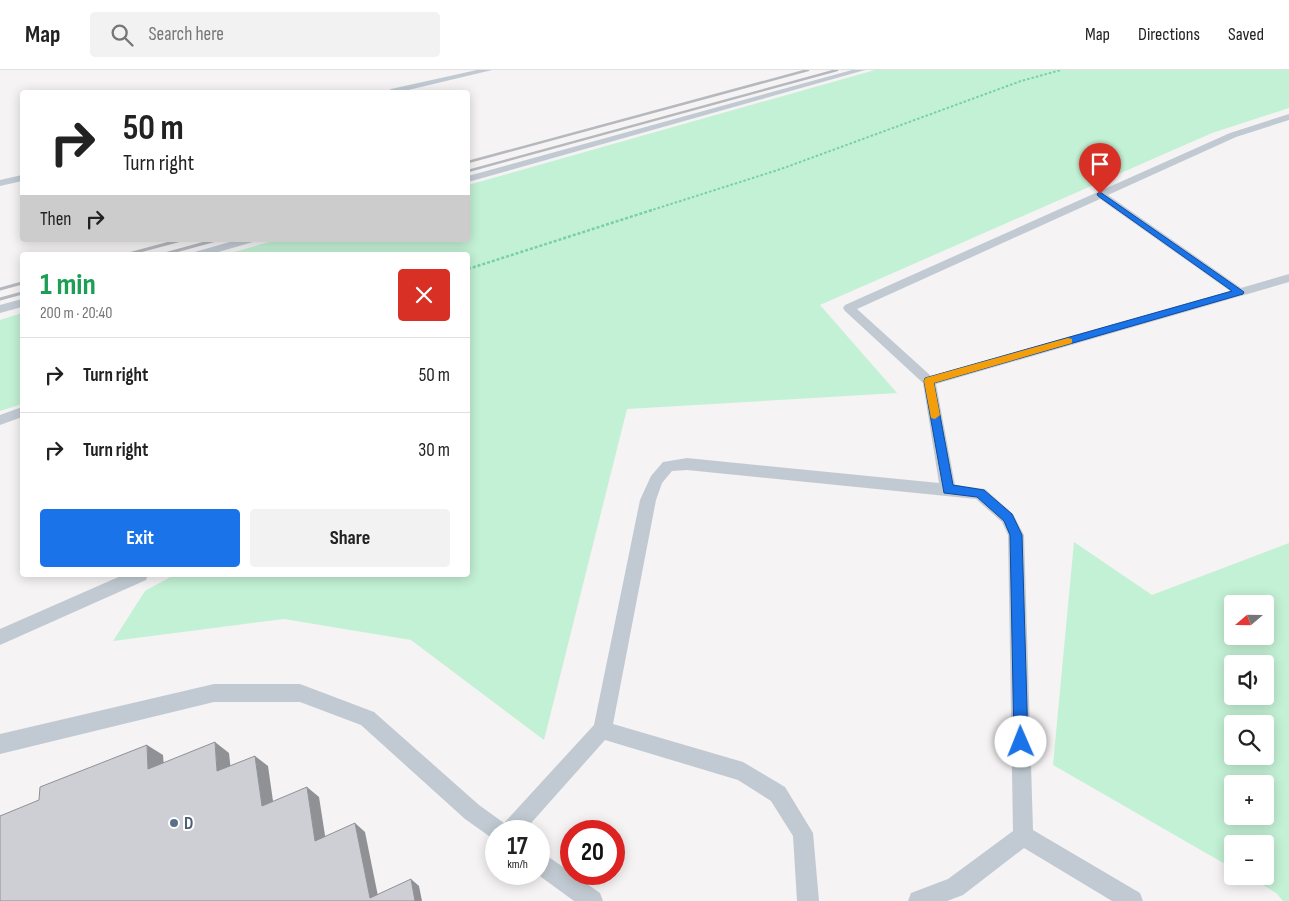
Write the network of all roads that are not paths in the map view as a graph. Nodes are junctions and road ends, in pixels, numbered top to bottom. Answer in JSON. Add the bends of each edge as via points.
{"nodes":[{"id":1,"x":488,"y":70,"type":"edge"},
{"id":2,"x":860,"y":70,"type":"edge"},
{"id":3,"x":399,"y":90,"type":"edge"},
{"id":4,"x":1289,"y":117,"type":"edge"},
{"id":5,"x":20,"y":178,"type":"edge"},
{"id":6,"x":470,"y":178,"type":"edge"},
{"id":7,"x":0,"y":183,"type":"edge"},
{"id":8,"x":1100,"y":194,"type":"junction"},
{"id":9,"x":242,"y":242,"type":"edge"},
{"id":10,"x":206,"y":252,"type":"edge"},
{"id":11,"x":1289,"y":278,"type":"edge"},
{"id":12,"x":1239,"y":292,"type":"junction"},
{"id":13,"x":20,"y":304,"type":"edge"},
{"id":14,"x":0,"y":309,"type":"edge"},
{"id":15,"x":929,"y":381,"type":"junction"},
{"id":16,"x":20,"y":413,"type":"edge"},
{"id":17,"x":0,"y":420,"type":"edge"},
{"id":18,"x":948,"y":490,"type":"junction"},
{"id":19,"x":135,"y":577,"type":"edge"},
{"id":20,"x":0,"y":637,"type":"edge"},
{"id":21,"x":602,"y":730,"type":"junction"},
{"id":22,"x":0,"y":744,"type":"edge"},
{"id":23,"x":521,"y":820,"type":"edge"},
{"id":24,"x":485,"y":822,"type":"edge"},
{"id":25,"x":1023,"y":836,"type":"junction"},
{"id":26,"x":550,"y":870,"type":"edge"},
{"id":27,"x":592,"y":901,"type":"edge"},
{"id":28,"x":808,"y":901,"type":"edge"},
{"id":29,"x":919,"y":901,"type":"edge"},
{"id":30,"x":1132,"y":901,"type":"edge"}],
"edges":[{"from":1,"to":3,"type":"lane"},
{"from":2,"to":6,"type":"lane"},
{"from":4,"to":8,"type":"lane","via":[[1233,135]]},
{"from":5,"to":7,"type":"lane"},
{"from":8,"to":12,"type":"lane"},
{"from":8,"to":15,"type":"lane","via":[[849,308]]},
{"from":9,"to":10,"type":"lane"},
{"from":11,"to":12,"type":"lane"},
{"from":12,"to":15,"type":"lane"},
{"from":13,"to":14,"type":"lane"},
{"from":15,"to":18,"type":"lane"},
{"from":16,"to":17,"type":"lane"},
{"from":18,"to":21,"type":"lane","via":[[687,464],[668,466],[656,480],[648,500]]},
{"from":18,"to":25,"type":"lane","via":[[980,493],[1008,518],[1016,535]]},
{"from":19,"to":20,"type":"lane"},
{"from":21,"to":23,"type":"lane"},
{"from":21,"to":28,"type":"lane","via":[[743,772],[778,794],[803,832]]},
{"from":22,"to":24,"type":"lane","via":[[214,693],[300,693],[367,718]]},
{"from":25,"to":29,"type":"lane","via":[[955,888]]},
{"from":25,"to":30,"type":"lane"},
{"from":26,"to":27,"type":"lane"}]}
